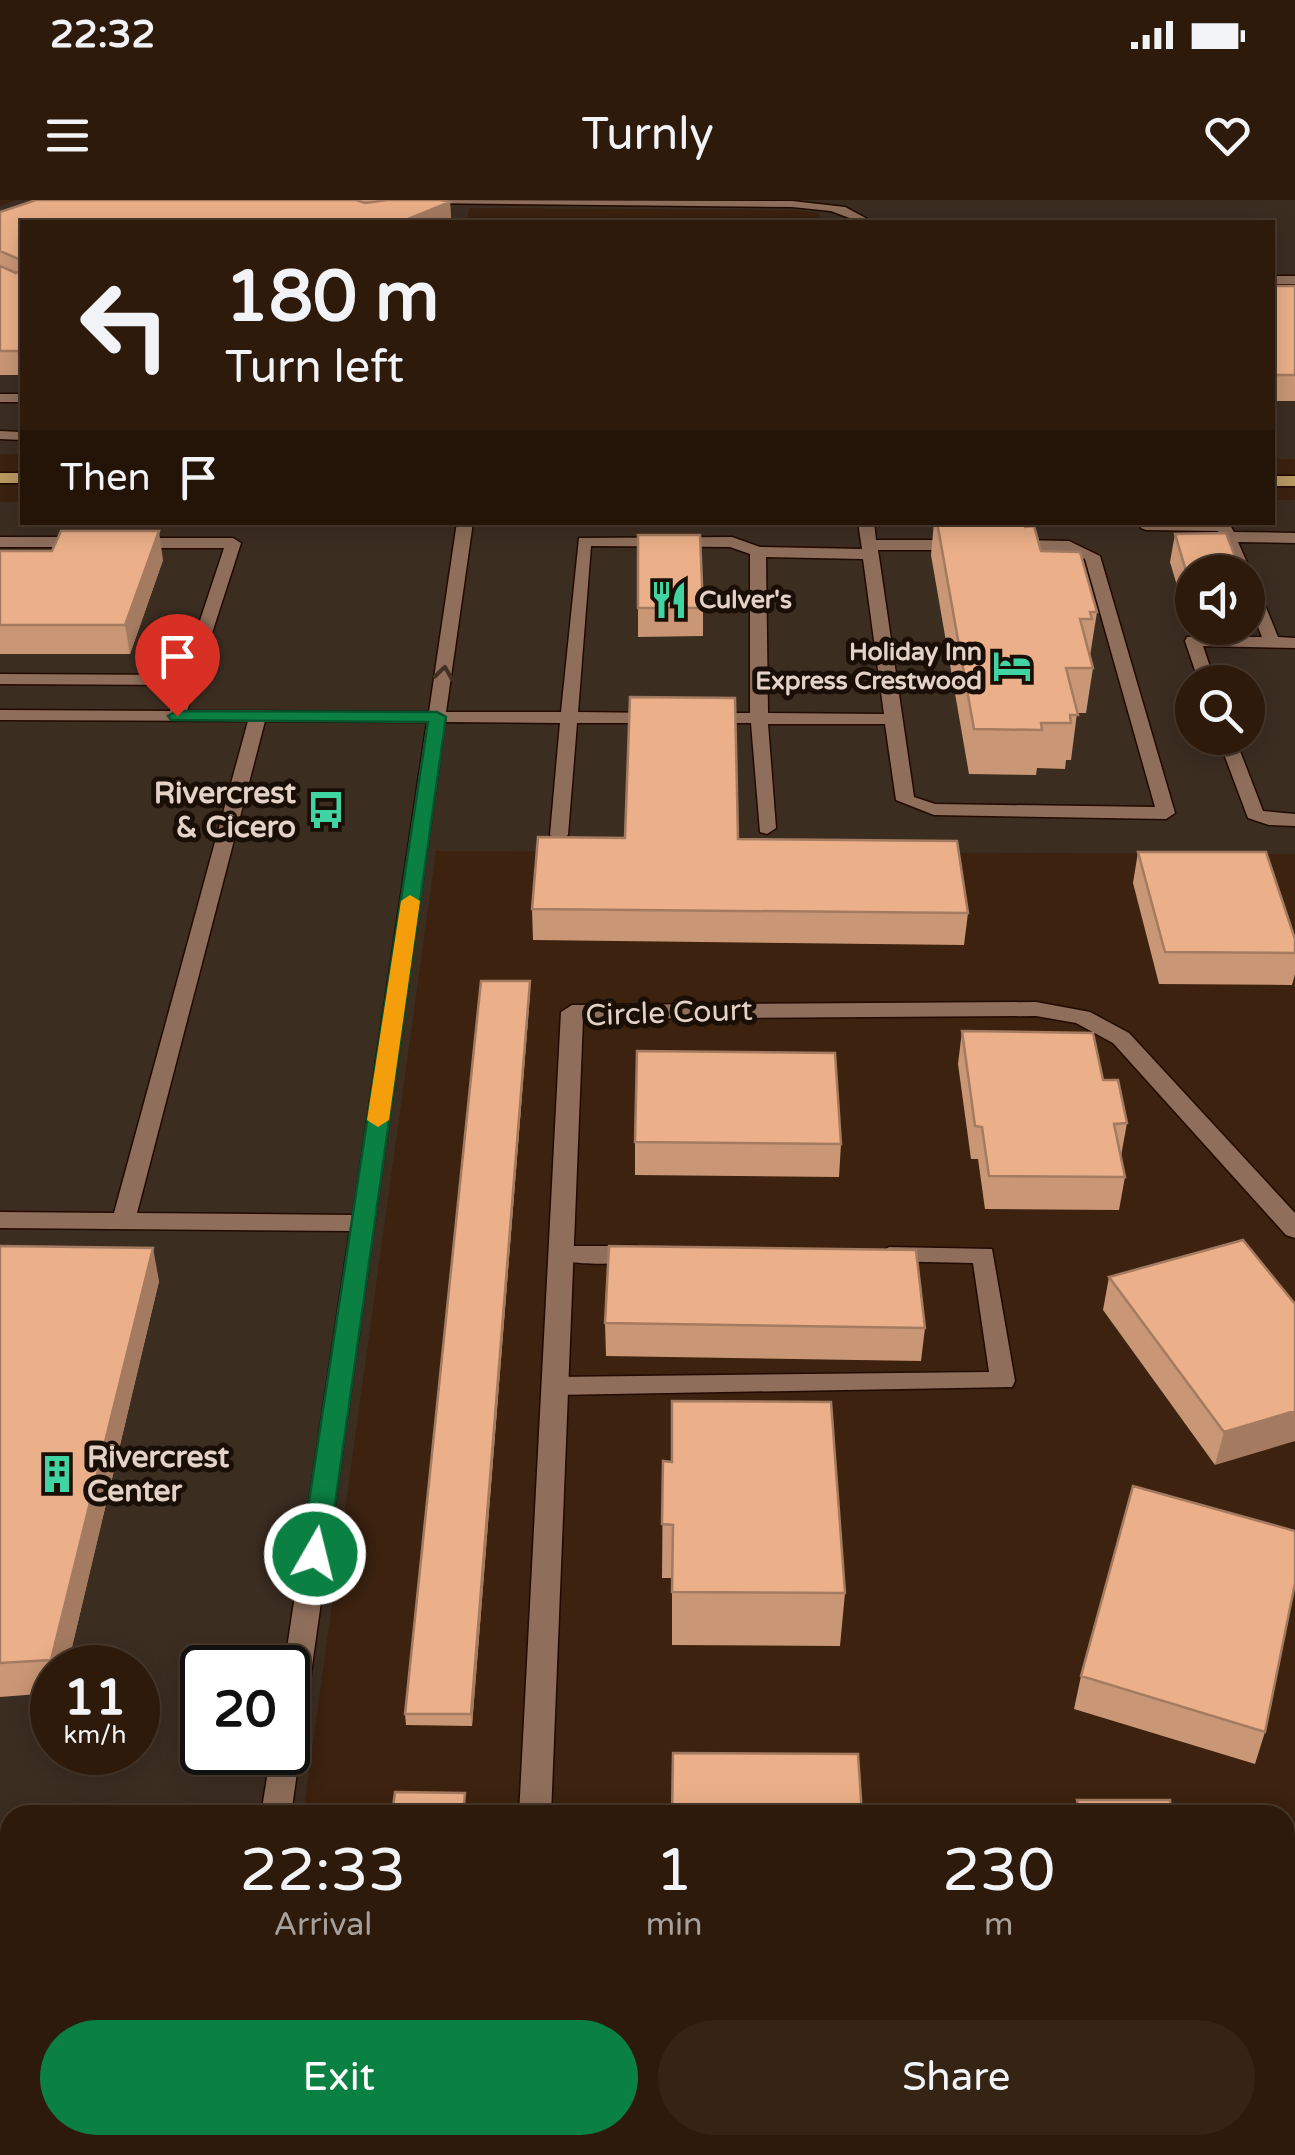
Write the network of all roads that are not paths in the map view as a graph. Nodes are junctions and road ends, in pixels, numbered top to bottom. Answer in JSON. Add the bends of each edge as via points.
{"nodes":[{"id":1,"x":421,"y":200,"type":"edge"},
{"id":2,"x":863,"y":220,"type":"edge"},
{"id":3,"x":465,"y":525,"type":"edge"},
{"id":4,"x":866,"y":525,"type":"edge"},
{"id":5,"x":1146,"y":525,"type":"dead end"},
{"id":6,"x":1225,"y":528,"type":"edge"},
{"id":7,"x":1295,"y":538,"type":"edge"},
{"id":8,"x":0,"y":542,"type":"edge"},
{"id":9,"x":97,"y":542,"type":"edge"},
{"id":10,"x":116,"y":542,"type":"edge"},
{"id":11,"x":870,"y":550,"type":"junction"},
{"id":12,"x":758,"y":552,"type":"junction"},
{"id":13,"x":1236,"y":555,"type":"edge"},
{"id":14,"x":1265,"y":625,"type":"edge"},
{"id":15,"x":1272,"y":642,"type":"junction"},
{"id":16,"x":1295,"y":643,"type":"edge"},
{"id":17,"x":1202,"y":665,"type":"edge"},
{"id":18,"x":0,"y":679,"type":"edge"},
{"id":19,"x":188,"y":680,"type":"junction"},
{"id":20,"x":0,"y":715,"type":"edge"},
{"id":21,"x":177,"y":716,"type":"junction"},
{"id":22,"x":258,"y":716,"type":"junction"},
{"id":23,"x":437,"y":717,"type":"junction"},
{"id":24,"x":566,"y":718,"type":"junction"},
{"id":25,"x":759,"y":719,"type":"junction"},
{"id":26,"x":893,"y":719,"type":"junction"},
{"id":27,"x":1232,"y":755,"type":"edge"},
{"id":28,"x":1295,"y":820,"type":"edge"},
{"id":29,"x":767,"y":828,"type":"dead end"},
{"id":30,"x":558,"y":835,"type":"edge"},
{"id":31,"x":0,"y":1220,"type":"edge"},
{"id":32,"x":123,"y":1221,"type":"junction"},
{"id":33,"x":364,"y":1223,"type":"junction"},
{"id":34,"x":1295,"y":1229,"type":"edge"},
{"id":35,"x":561,"y":1254,"type":"junction"},
{"id":36,"x":658,"y":1254,"type":"edge"},
{"id":37,"x":869,"y":1255,"type":"edge"},
{"id":38,"x":555,"y":1386,"type":"junction"},
{"id":39,"x":302,"y":1645,"type":"edge"},
{"id":40,"x":282,"y":1775,"type":"edge"},
{"id":41,"x":278,"y":1805,"type":"edge"},
{"id":42,"x":536,"y":1805,"type":"edge"}],
"edges":[{"from":1,"to":2,"type":"lane","via":[[792,204]]},
{"from":23,"to":3,"type":"lane","one_way":true},
{"from":4,"to":11,"type":"lane"},
{"from":5,"to":6,"type":"lane"},
{"from":6,"to":7,"type":"lane"},
{"from":6,"to":13,"type":"lane"},
{"from":8,"to":9,"type":"lane"},
{"from":10,"to":19,"type":"lane","via":[[232,543]]},
{"from":11,"to":12,"type":"lane"},
{"from":11,"to":26,"type":"lane"},
{"from":11,"to":26,"type":"lane","via":[[1069,546],[1092,556],[1166,813],[934,808],[905,800]]},
{"from":12,"to":24,"type":"lane","via":[[732,542],[584,541]]},
{"from":12,"to":25,"type":"lane"},
{"from":14,"to":15,"type":"lane"},
{"from":15,"to":16,"type":"lane"},
{"from":15,"to":17,"type":"lane","via":[[1193,641]]},
{"from":18,"to":19,"type":"lane"},
{"from":19,"to":21,"type":"lane"},
{"from":20,"to":21,"type":"lane"},
{"from":21,"to":22,"type":"lane"},
{"from":22,"to":23,"type":"lane"},
{"from":22,"to":32,"type":"lane"},
{"from":23,"to":24,"type":"lane"},
{"from":23,"to":33,"type":"lane"},
{"from":24,"to":25,"type":"lane"},
{"from":24,"to":30,"type":"lane"},
{"from":25,"to":26,"type":"lane"},
{"from":25,"to":29,"type":"lane"},
{"from":27,"to":28,"type":"lane","via":[[1255,814]]},
{"from":31,"to":32,"type":"lane"},
{"from":32,"to":33,"type":"lane"},
{"from":33,"to":39,"type":"lane"},
{"from":34,"to":35,"type":"street","name":"Circle Court","via":[[1122,1038],[1082,1017],[1036,1009],[572,1012]]},
{"from":35,"to":36,"type":"lane"},
{"from":35,"to":38,"type":"street","name":"Circle Court"},
{"from":37,"to":38,"type":"lane","via":[[984,1255],[1004,1381]]},
{"from":38,"to":42,"type":"street","name":"Circle Court"},
{"from":40,"to":41,"type":"lane"}]}
